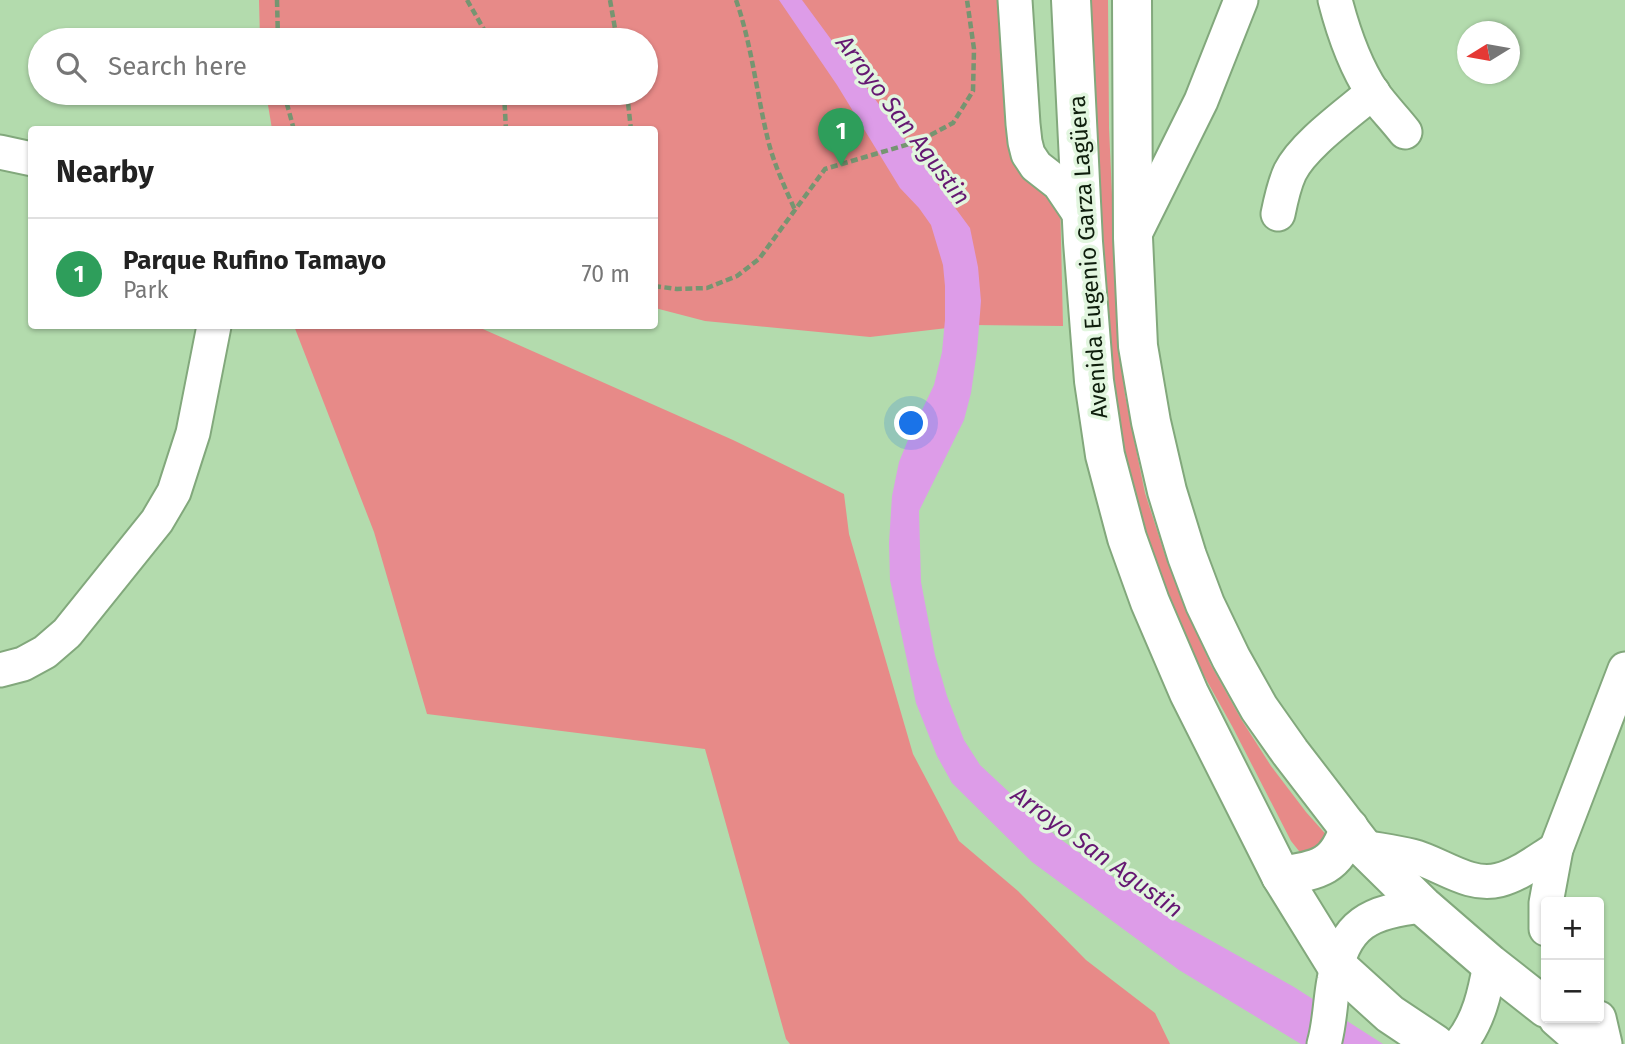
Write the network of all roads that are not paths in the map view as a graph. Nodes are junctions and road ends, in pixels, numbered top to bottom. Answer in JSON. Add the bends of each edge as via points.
{"nodes":[{"id":1,"x":1015,"y":0,"type":"edge"},
{"id":2,"x":1071,"y":0,"type":"edge"},
{"id":3,"x":1132,"y":0,"type":"edge"},
{"id":4,"x":1241,"y":0,"type":"edge"},
{"id":5,"x":1335,"y":0,"type":"edge"},
{"id":6,"x":1373,"y":92,"type":"junction"},
{"id":7,"x":1405,"y":132,"type":"dead end"},
{"id":8,"x":0,"y":152,"type":"edge"},
{"id":9,"x":28,"y":158,"type":"edge"},
{"id":10,"x":1278,"y":214,"type":"dead end"},
{"id":11,"x":1082,"y":218,"type":"junction"},
{"id":12,"x":1133,"y":238,"type":"junction"},
{"id":13,"x":213,"y":329,"type":"edge"},
{"id":14,"x":1625,"y":669,"type":"edge"},
{"id":15,"x":0,"y":670,"type":"edge"},
{"id":16,"x":1356,"y":838,"type":"junction"},
{"id":17,"x":1556,"y":849,"type":"junction"},
{"id":18,"x":1281,"y":876,"type":"junction"},
{"id":19,"x":1547,"y":897,"type":"edge"},
{"id":20,"x":1423,"y":906,"type":"junction"},
{"id":21,"x":1490,"y":964,"type":"junction"},
{"id":22,"x":1336,"y":965,"type":"junction"},
{"id":23,"x":1574,"y":1029,"type":"edge"},
{"id":24,"x":1324,"y":1044,"type":"edge"},
{"id":25,"x":1435,"y":1044,"type":"edge"},
{"id":26,"x":1460,"y":1044,"type":"edge"}],
"edges":[{"from":1,"to":11,"type":"street","via":[[1028,154],[1059,184]]},
{"from":2,"to":11,"type":"main road","name":"Avenida Eugenio Garza Lagüera"},
{"from":3,"to":12,"type":"main road","name":"Avenida Eugenio Garza Lagüera"},
{"from":4,"to":12,"type":"street","via":[[1201,101]]},
{"from":5,"to":6,"type":"street"},
{"from":6,"to":7,"type":"street"},
{"from":6,"to":10,"type":"street","via":[[1305,151],[1285,184]]},
{"from":8,"to":9,"type":"street"},
{"from":11,"to":18,"type":"main road","name":"Avenida Eugenio Garza Lagüera","via":[[1094,381],[1105,455],[1127,538],[1189,693]]},
{"from":12,"to":16,"type":"main road","name":"Avenida Eugenio Garza Lagüera","via":[[1138,346],[1167,491],[1187,556],[1225,647],[1259,708]]},
{"from":13,"to":15,"type":"street","via":[[193,433],[174,492],[157,521],[67,633],[45,652]]},
{"from":14,"to":17,"type":"street"},
{"from":16,"to":17,"type":"street","via":[[1485,883],[1516,873]]},
{"from":16,"to":18,"type":"main road","via":[[1322,866]]},
{"from":16,"to":20,"type":"main road","name":"Avenida Eugenio Garza Lagüera"},
{"from":17,"to":19,"type":"street"},
{"from":18,"to":22,"type":"main road","name":"Avenida Eugenio Garza Lagüera"},
{"from":20,"to":21,"type":"main road","name":"Avenida Eugenio Garza Lagüera"},
{"from":20,"to":22,"type":"street","via":[[1396,908],[1363,922],[1349,935]]},
{"from":21,"to":23,"type":"main road","name":"Avenida Eugenio Garza Lagüera"},
{"from":21,"to":26,"type":"street","via":[[1480,1008]]},
{"from":22,"to":24,"type":"street"},
{"from":22,"to":25,"type":"main road","name":"Avenida Eugenio Garza Lagüera","via":[[1390,1014]]}]}
